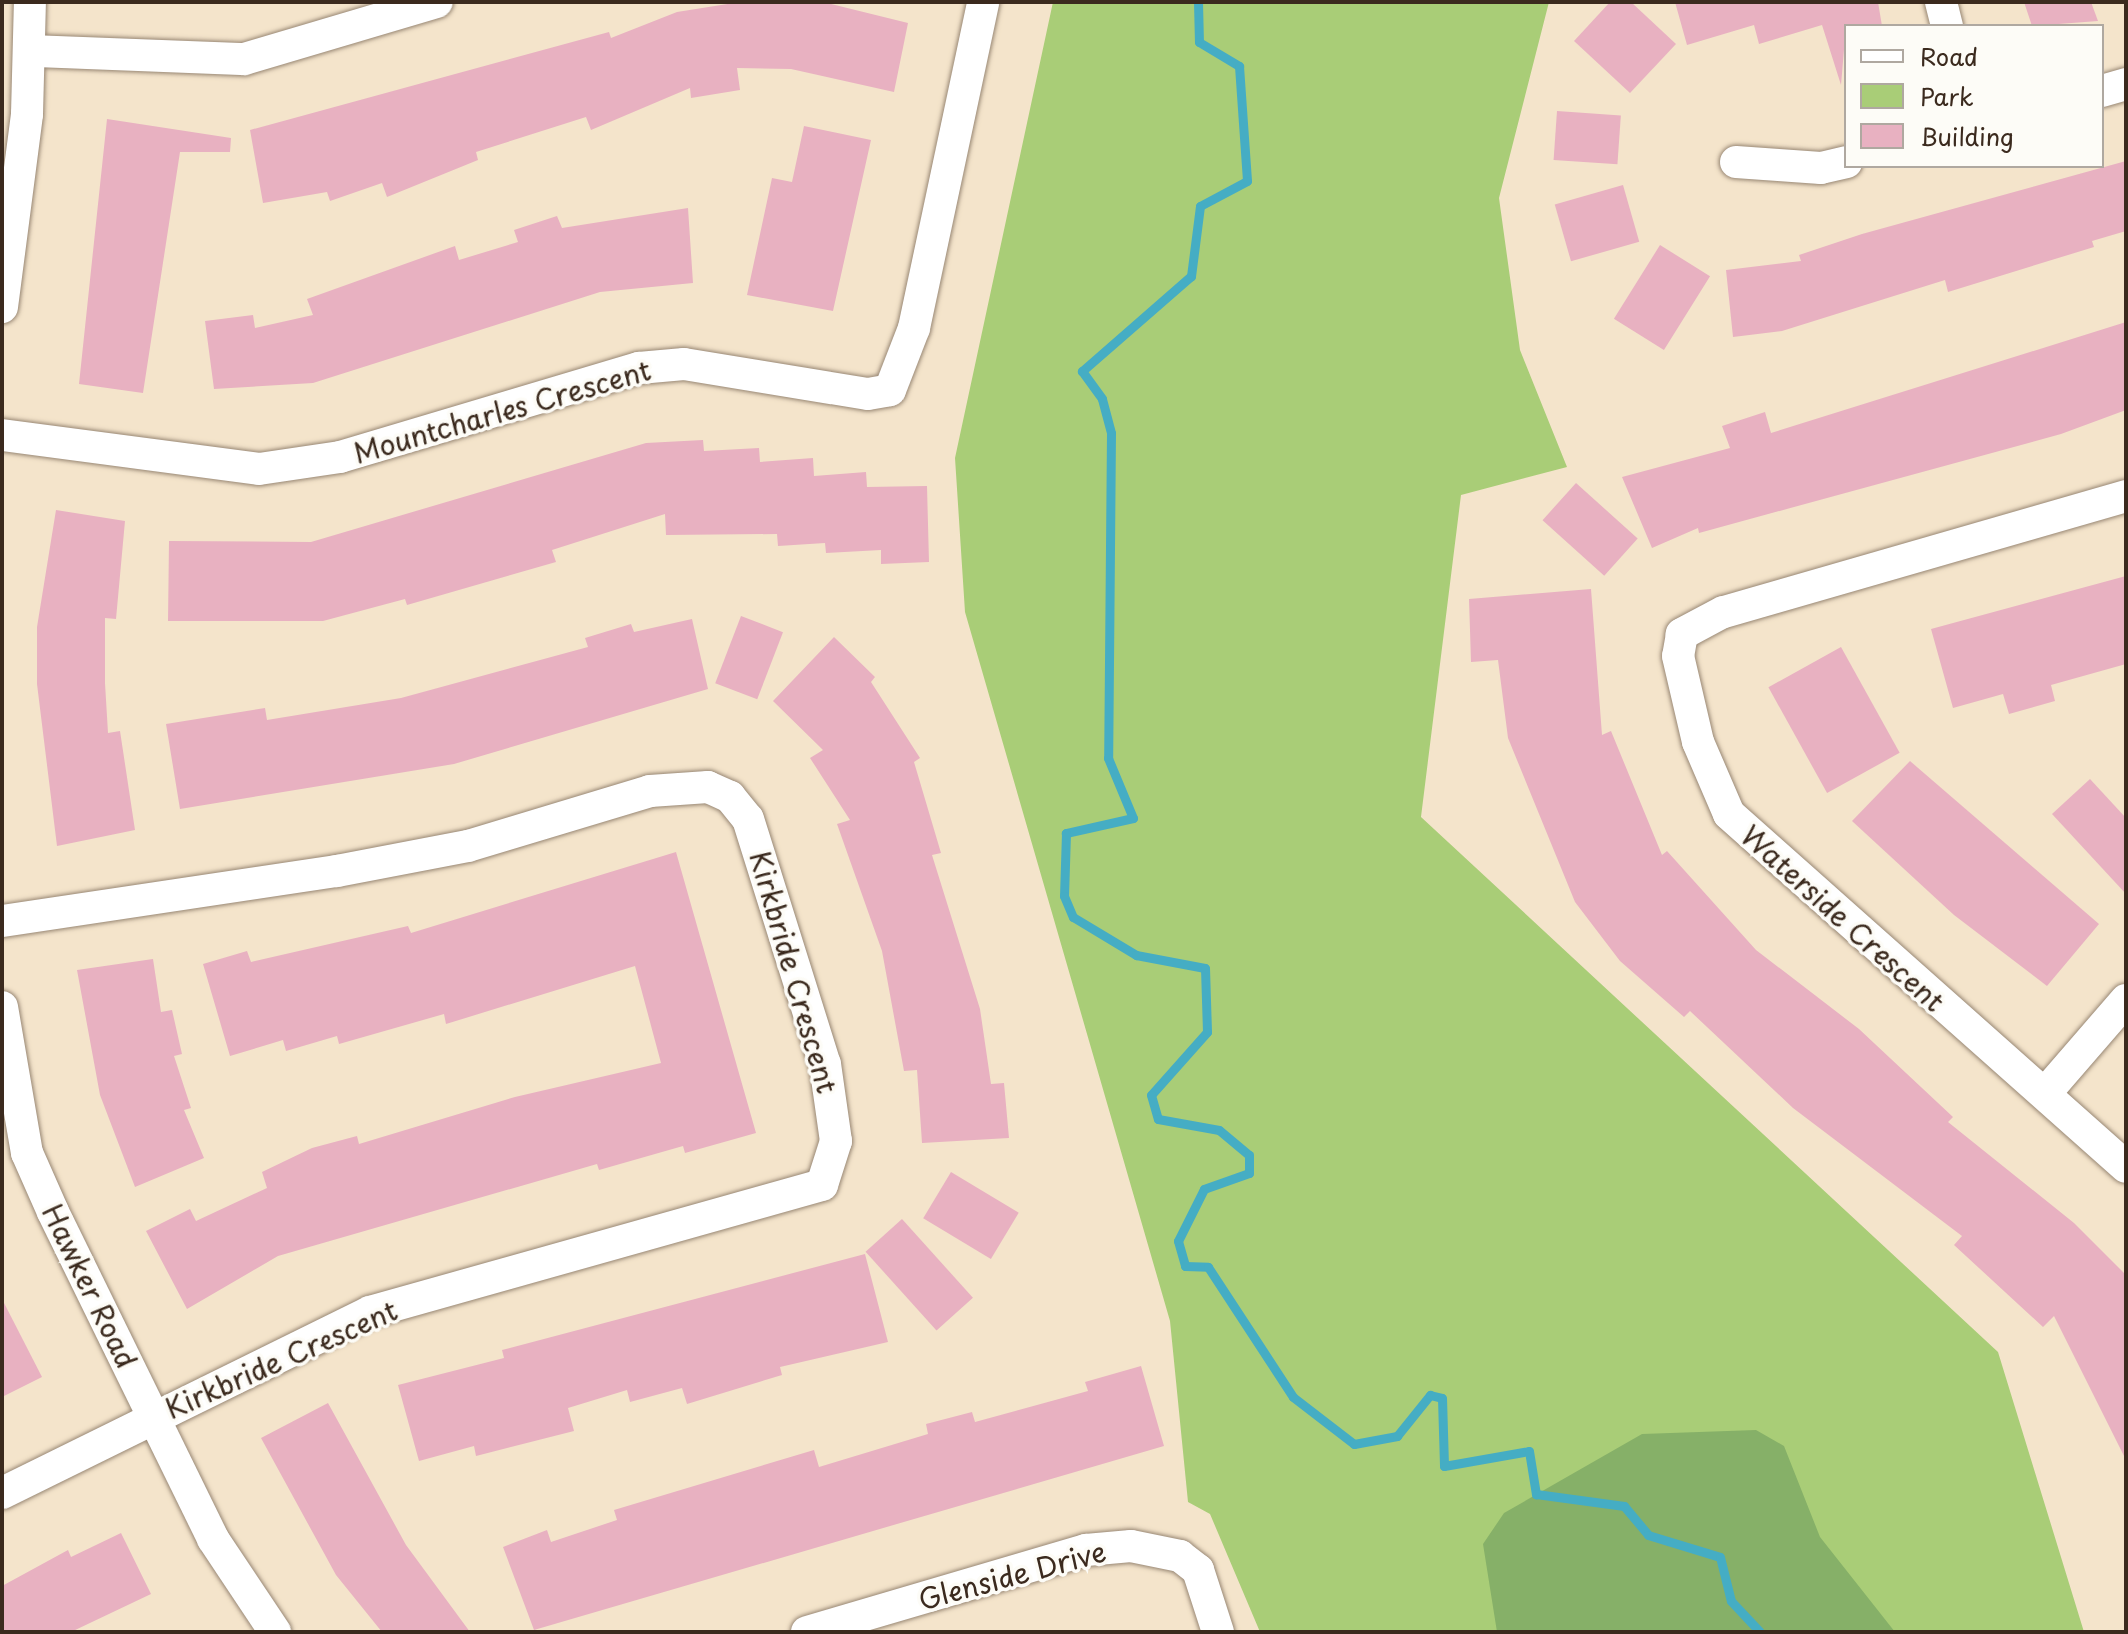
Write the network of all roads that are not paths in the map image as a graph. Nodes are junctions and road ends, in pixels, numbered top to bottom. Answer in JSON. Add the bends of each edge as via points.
{"nodes":[{"id":1,"x":30,"y":2,"type":"edge"},
{"id":2,"x":437,"y":2,"type":"edge"},
{"id":3,"x":983,"y":2,"type":"edge"},
{"id":4,"x":1941,"y":2,"type":"edge"},
{"id":5,"x":1946,"y":24,"type":"edge"},
{"id":6,"x":33,"y":51,"type":"junction"},
{"id":7,"x":2126,"y":84,"type":"edge"},
{"id":8,"x":2104,"y":90,"type":"edge"},
{"id":9,"x":1736,"y":162,"type":"dead end"},
{"id":10,"x":1844,"y":162,"type":"edge"},
{"id":11,"x":2,"y":307,"type":"edge"},
{"id":12,"x":2,"y":435,"type":"edge"},
{"id":13,"x":2126,"y":496,"type":"edge"},
{"id":14,"x":2,"y":921,"type":"edge"},
{"id":15,"x":2126,"y":1000,"type":"edge"},
{"id":16,"x":2,"y":1007,"type":"edge"},
{"id":17,"x":2048,"y":1090,"type":"junction"},
{"id":18,"x":2126,"y":1167,"type":"edge"},
{"id":19,"x":152,"y":1416,"type":"junction"},
{"id":20,"x":2,"y":1493,"type":"edge"},
{"id":21,"x":275,"y":1632,"type":"edge"},
{"id":22,"x":807,"y":1632,"type":"edge"},
{"id":23,"x":1218,"y":1632,"type":"edge"}],
"edges":[{"from":1,"to":6,"type":"street"},
{"from":2,"to":6,"type":"street","via":[[244,59]]},
{"from":3,"to":12,"type":"street","name":"Mountcharles Crescent","via":[[914,328],[890,390],[868,394],[684,364],[639,368],[340,457],[259,469]]},
{"from":4,"to":5,"type":"street"},
{"from":6,"to":11,"type":"street"},
{"from":7,"to":8,"type":"street"},
{"from":9,"to":10,"type":"street","via":[[1821,168]]},
{"from":13,"to":17,"type":"street","name":"Waterside Crescent","via":[[1723,612],[1682,634],[1678,656],[1698,742],[1729,814],[1981,1044]]},
{"from":14,"to":19,"type":"street","name":"Kirkbride Crescent","via":[[337,871],[468,846],[650,791],[708,787],[730,797],[748,819],[825,1064],[836,1141],[822,1185],[370,1312]]},
{"from":15,"to":17,"type":"street"},
{"from":16,"to":19,"type":"street","name":"Hawker Road","via":[[27,1153]]},
{"from":17,"to":18,"type":"street","name":"Waterside Crescent"},
{"from":19,"to":20,"type":"street"},
{"from":19,"to":21,"type":"street","name":"Hawker Road","via":[[213,1539]]},
{"from":22,"to":23,"type":"street","name":"Glenside Drive","via":[[1086,1550],[1144,1546],[1180,1556],[1198,1570]]}]}
